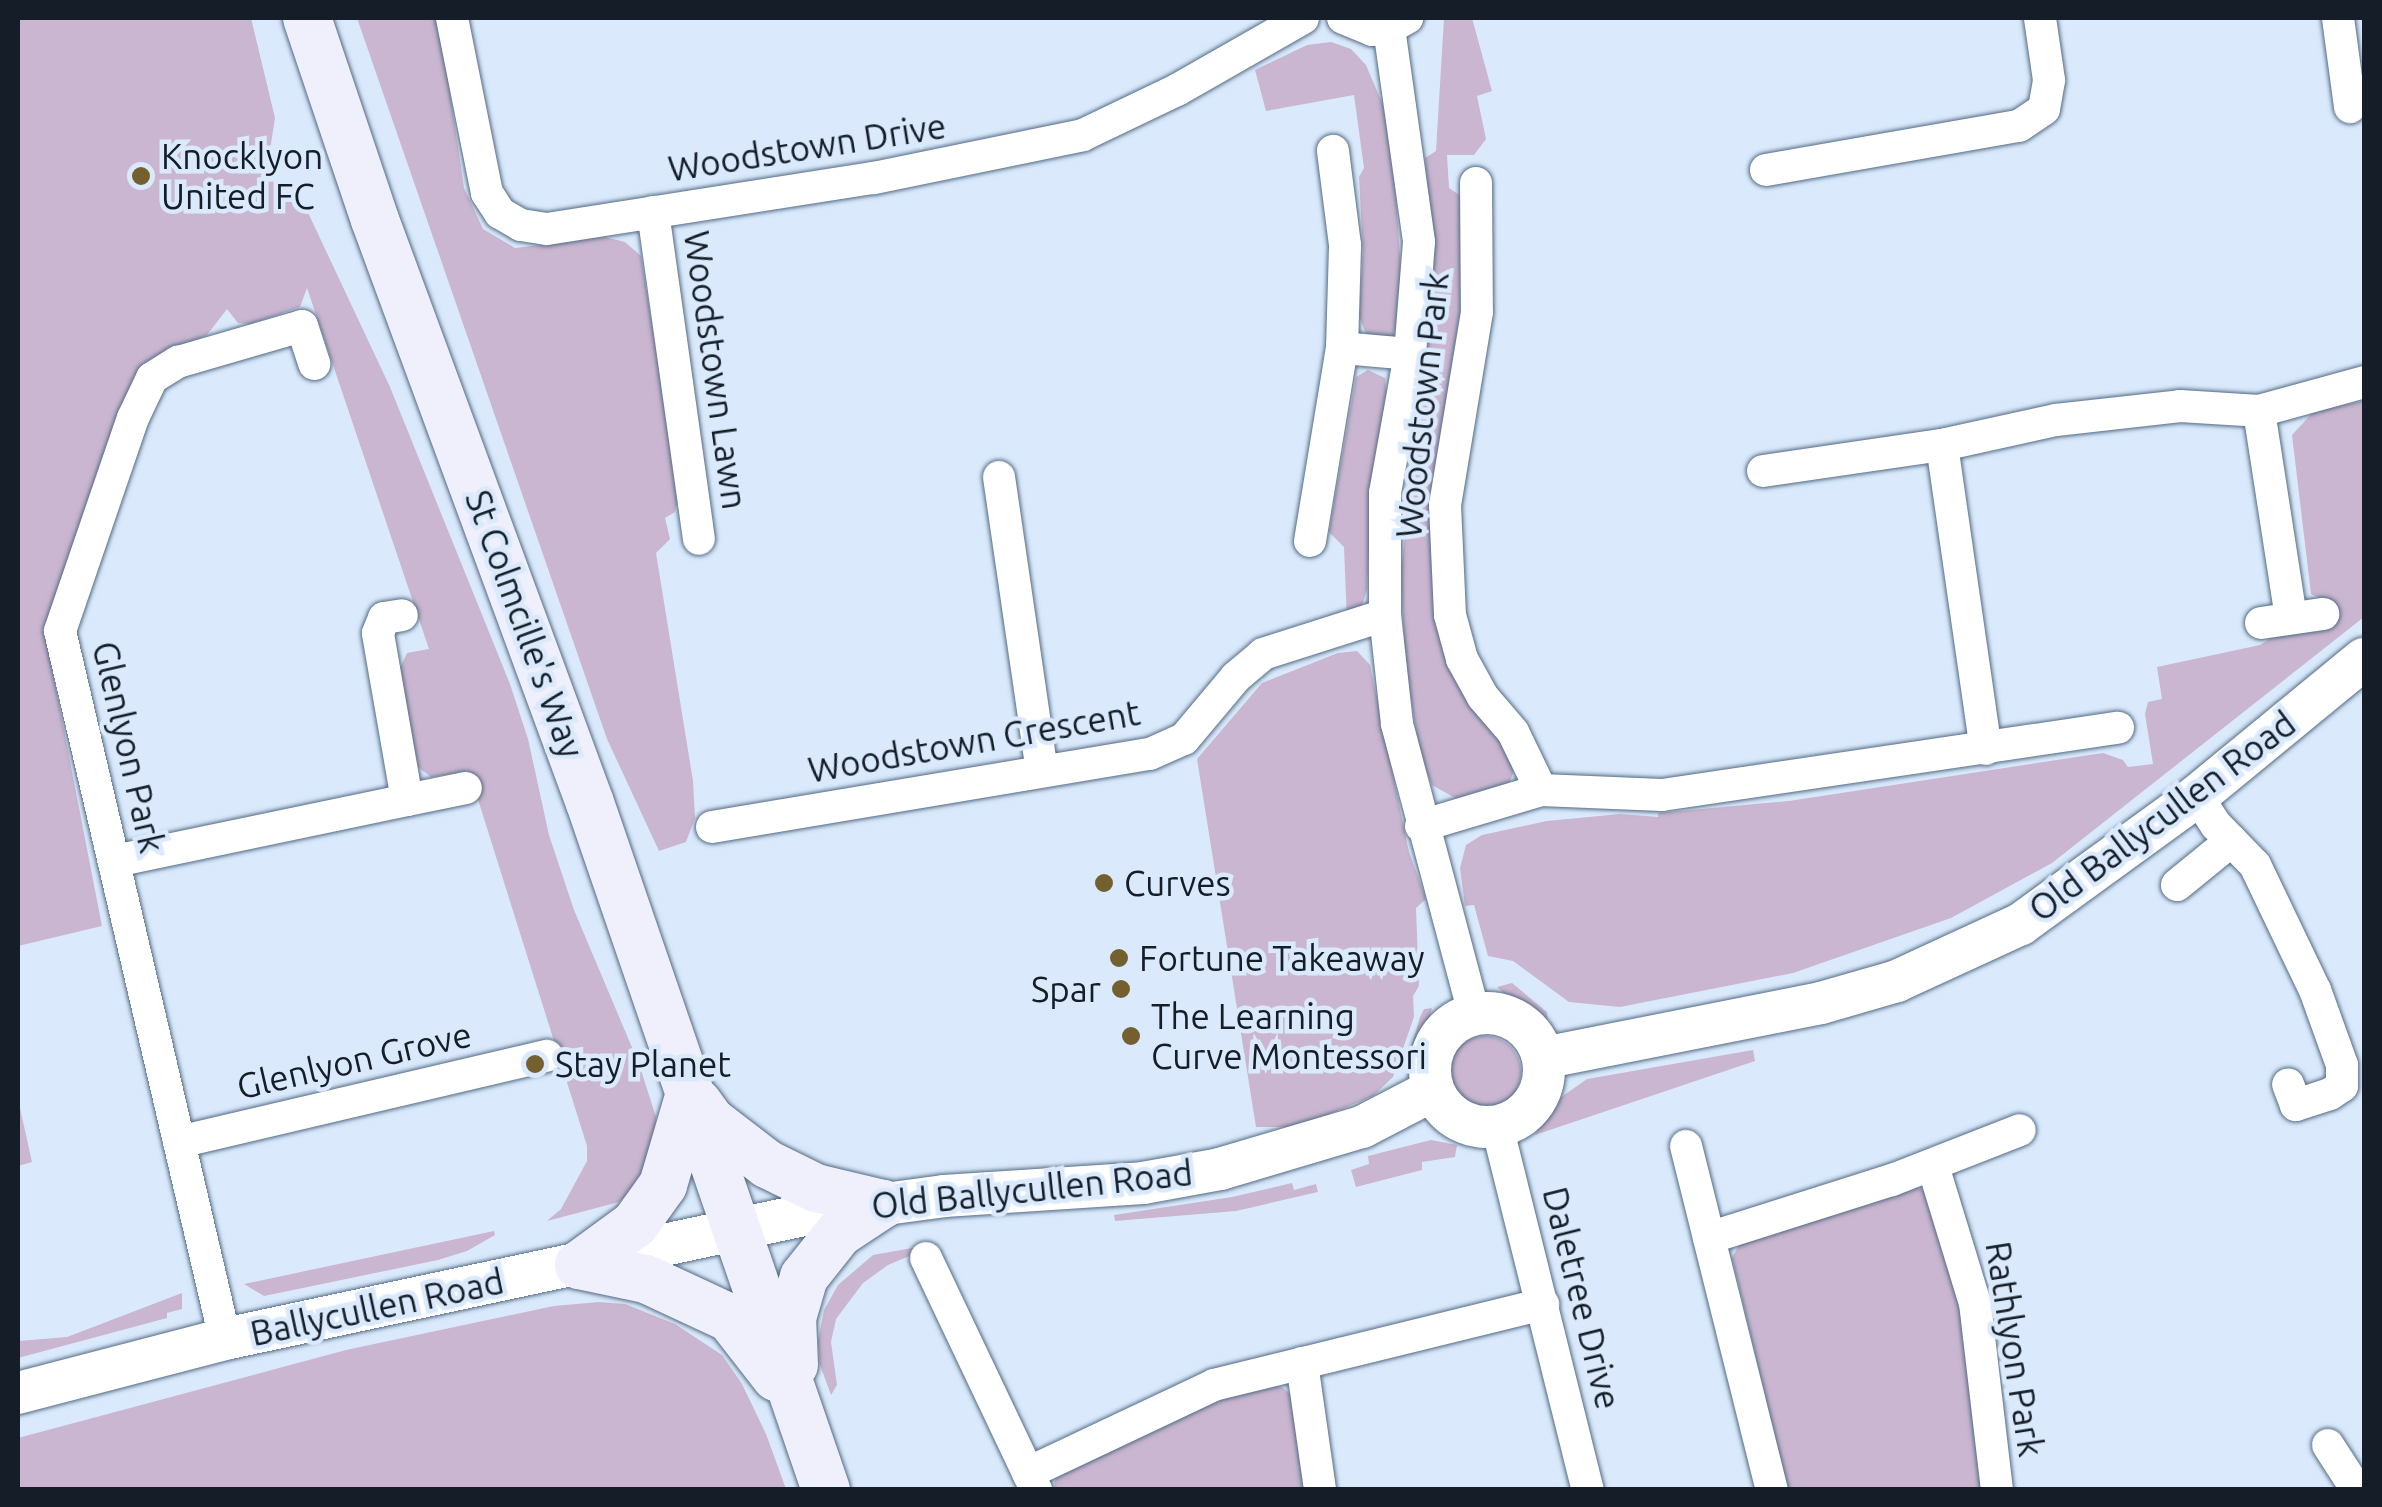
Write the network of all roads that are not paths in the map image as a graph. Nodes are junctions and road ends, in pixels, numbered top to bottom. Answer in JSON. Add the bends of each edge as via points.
{"nodes":[{"id":1,"x":306,"y":18,"type":"edge"},
{"id":2,"x":452,"y":18,"type":"edge"},
{"id":3,"x":1303,"y":18,"type":"edge"},
{"id":4,"x":1343,"y":18,"type":"edge"},
{"id":5,"x":2040,"y":18,"type":"edge"},
{"id":6,"x":2338,"y":18,"type":"edge"},
{"id":7,"x":1398,"y":23,"type":"edge"},
{"id":8,"x":2350,"y":107,"type":"dead end"},
{"id":9,"x":1333,"y":152,"type":"dead end"},
{"id":10,"x":1766,"y":170,"type":"dead end"},
{"id":11,"x":1476,"y":183,"type":"dead end"},
{"id":12,"x":653,"y":212,"type":"junction"},
{"id":13,"x":1342,"y":348,"type":"junction"},
{"id":14,"x":1410,"y":354,"type":"junction"},
{"id":15,"x":314,"y":364,"type":"dead end"},
{"id":16,"x":2364,"y":382,"type":"edge"},
{"id":17,"x":2259,"y":411,"type":"junction"},
{"id":18,"x":1942,"y":445,"type":"junction"},
{"id":19,"x":1763,"y":471,"type":"dead end"},
{"id":20,"x":999,"y":478,"type":"dead end"},
{"id":21,"x":700,"y":539,"type":"dead end"},
{"id":22,"x":1310,"y":540,"type":"dead end"},
{"id":23,"x":402,"y":615,"type":"dead end"},
{"id":24,"x":1385,"y":615,"type":"junction"},
{"id":25,"x":2292,"y":618,"type":"dead end"},
{"id":26,"x":2364,"y":659,"type":"edge"},
{"id":27,"x":2118,"y":728,"type":"dead end"},
{"id":28,"x":1986,"y":749,"type":"junction"},
{"id":29,"x":1042,"y":770,"type":"junction"},
{"id":30,"x":466,"y":788,"type":"dead end"},
{"id":31,"x":1541,"y":790,"type":"junction"},
{"id":32,"x":2197,"y":796,"type":"junction"},
{"id":33,"x":408,"y":800,"type":"junction"},
{"id":34,"x":1422,"y":826,"type":"junction"},
{"id":35,"x":712,"y":827,"type":"dead end"},
{"id":36,"x":2231,"y":841,"type":"junction"},
{"id":37,"x":115,"y":860,"type":"junction"},
{"id":38,"x":2176,"y":885,"type":"dead end"},
{"id":39,"x":1474,"y":1014,"type":"junction"},
{"id":40,"x":547,"y":1056,"type":"dead end"},
{"id":41,"x":1543,"y":1058,"type":"junction"},
{"id":42,"x":2288,"y":1084,"type":"dead end"},
{"id":43,"x":1433,"y":1090,"type":"junction"},
{"id":44,"x":690,"y":1093,"type":"junction"},
{"id":45,"x":1498,"y":1126,"type":"junction"},
{"id":46,"x":2020,"y":1130,"type":"dead end"},
{"id":47,"x":179,"y":1142,"type":"junction"},
{"id":48,"x":1686,"y":1146,"type":"dead end"},
{"id":49,"x":1933,"y":1166,"type":"junction"},
{"id":50,"x":882,"y":1204,"type":"junction"},
{"id":51,"x":739,"y":1231,"type":"junction"},
{"id":52,"x":1708,"y":1238,"type":"junction"},
{"id":53,"x":926,"y":1258,"type":"dead end"},
{"id":54,"x":578,"y":1266,"type":"junction"},
{"id":55,"x":1543,"y":1304,"type":"junction"},
{"id":56,"x":225,"y":1338,"type":"junction"},
{"id":57,"x":1302,"y":1363,"type":"junction"},
{"id":58,"x":18,"y":1393,"type":"edge"},
{"id":59,"x":796,"y":1403,"type":"junction"},
{"id":60,"x":2328,"y":1445,"type":"dead end"},
{"id":61,"x":1032,"y":1481,"type":"edge"},
{"id":62,"x":826,"y":1490,"type":"edge"},
{"id":63,"x":1320,"y":1490,"type":"edge"},
{"id":64,"x":1588,"y":1490,"type":"edge"},
{"id":65,"x":1772,"y":1490,"type":"edge"},
{"id":66,"x":1997,"y":1490,"type":"edge"},
{"id":67,"x":2357,"y":1490,"type":"edge"}],
"edges":[{"from":1,"to":44,"type":"main road","name":"St Colmcille's Way"},
{"from":2,"to":12,"type":"street","name":"Woodstown Drive","via":[[479,170],[500,212],[520,226],[547,229]]},
{"from":3,"to":12,"type":"street","name":"Woodstown Drive","via":[[1083,135],[984,159]]},
{"from":4,"to":7,"type":"street","via":[[1372,30]]},
{"from":5,"to":10,"type":"street","via":[[2049,80],[2044,109],[2019,126]]},
{"from":6,"to":8,"type":"street"},
{"from":7,"to":14,"type":"street","via":[[1419,242]]},
{"from":9,"to":13,"type":"street","via":[[1345,246]]},
{"from":11,"to":31,"type":"street","name":"Woodstown Park","via":[[1477,312],[1445,505],[1450,616],[1462,659],[1513,732]]},
{"from":12,"to":21,"type":"street","name":"Woodstown Lawn"},
{"from":13,"to":14,"type":"street"},
{"from":13,"to":22,"type":"street"},
{"from":14,"to":24,"type":"street","via":[[1385,493]]},
{"from":15,"to":37,"type":"street","name":"Glenlyon Park","via":[[302,326],[227,346],[152,378],[133,418],[60,631]]},
{"from":16,"to":17,"type":"street"},
{"from":17,"to":18,"type":"street","via":[[2180,406],[2056,420]]},
{"from":17,"to":25,"type":"street"},
{"from":18,"to":19,"type":"street"},
{"from":18,"to":28,"type":"street"},
{"from":20,"to":29,"type":"street"},
{"from":23,"to":33,"type":"street","via":[[384,618],[378,633]]},
{"from":24,"to":29,"type":"street","name":"Woodstown Crescent","via":[[1263,654],[1184,739],[1150,754]]},
{"from":24,"to":34,"type":"street","via":[[1397,724]]},
{"from":26,"to":32,"type":"street","name":"Old Ballycullen Road"},
{"from":27,"to":28,"type":"street"},
{"from":28,"to":31,"type":"street","via":[[1662,795]]},
{"from":29,"to":35,"type":"street","name":"Woodstown Crescent"},
{"from":30,"to":33,"type":"street"},
{"from":31,"to":34,"type":"street"},
{"from":32,"to":36,"type":"street"},
{"from":32,"to":41,"type":"street","name":"Old Ballycullen Road","via":[[2020,924],[1897,981],[1822,1004]]},
{"from":33,"to":37,"type":"street"},
{"from":34,"to":39,"type":"street"},
{"from":36,"to":38,"type":"street"},
{"from":36,"to":42,"type":"street","via":[[2255,866],[2315,990],[2342,1065],[2342,1086],[2330,1094],[2296,1105]]},
{"from":37,"to":47,"type":"street","name":"Glenlyon Park"},
{"from":39,"to":41,"type":"street","via":[[1510,1017],[1525,1027]]},
{"from":39,"to":43,"type":"street","via":[[1456,1021],[1432,1052]]},
{"from":40,"to":47,"type":"street","name":"Glenlyon Grove"},
{"from":41,"to":45,"type":"street","via":[[1532,1105]]},
{"from":43,"to":45,"type":"street","via":[[1455,1118]]},
{"from":43,"to":50,"type":"street","name":"Old Ballycullen Road","via":[[1362,1127],[1220,1169],[1142,1183]]},
{"from":44,"to":50,"type":"main road","via":[[711,1121],[767,1164],[816,1188]]},
{"from":44,"to":51,"type":"main road","name":"St Colmcille's Way"},
{"from":44,"to":54,"type":"main road","via":[[663,1185],[635,1224]]},
{"from":45,"to":55,"type":"street","name":"Daletree Drive"},
{"from":46,"to":49,"type":"street"},
{"from":47,"to":56,"type":"street","name":"Glenlyon Park"},
{"from":48,"to":52,"type":"street"},
{"from":49,"to":52,"type":"street"},
{"from":49,"to":66,"type":"street","name":"Rathlyon Park","via":[[1975,1303]]},
{"from":50,"to":51,"type":"street","name":"Old Ballycullen Road"},
{"from":50,"to":59,"type":"main road","via":[[839,1233],[804,1277],[792,1318]]},
{"from":51,"to":54,"type":"street","name":"Ballycullen Road"},
{"from":51,"to":59,"type":"main road","name":"St Colmcille's Way"},
{"from":52,"to":65,"type":"street"},
{"from":53,"to":61,"type":"street"},
{"from":54,"to":56,"type":"street","name":"Ballycullen Road"},
{"from":54,"to":59,"type":"main road","via":[[646,1279],[730,1318]]},
{"from":55,"to":57,"type":"street"},
{"from":55,"to":64,"type":"street","name":"Daletree Drive"},
{"from":56,"to":58,"type":"street","name":"Ballycullen Road"},
{"from":57,"to":61,"type":"street","via":[[1214,1385]]},
{"from":57,"to":63,"type":"street"},
{"from":59,"to":62,"type":"main road","name":"St Colmcille's Way"},
{"from":60,"to":67,"type":"street"}]}
